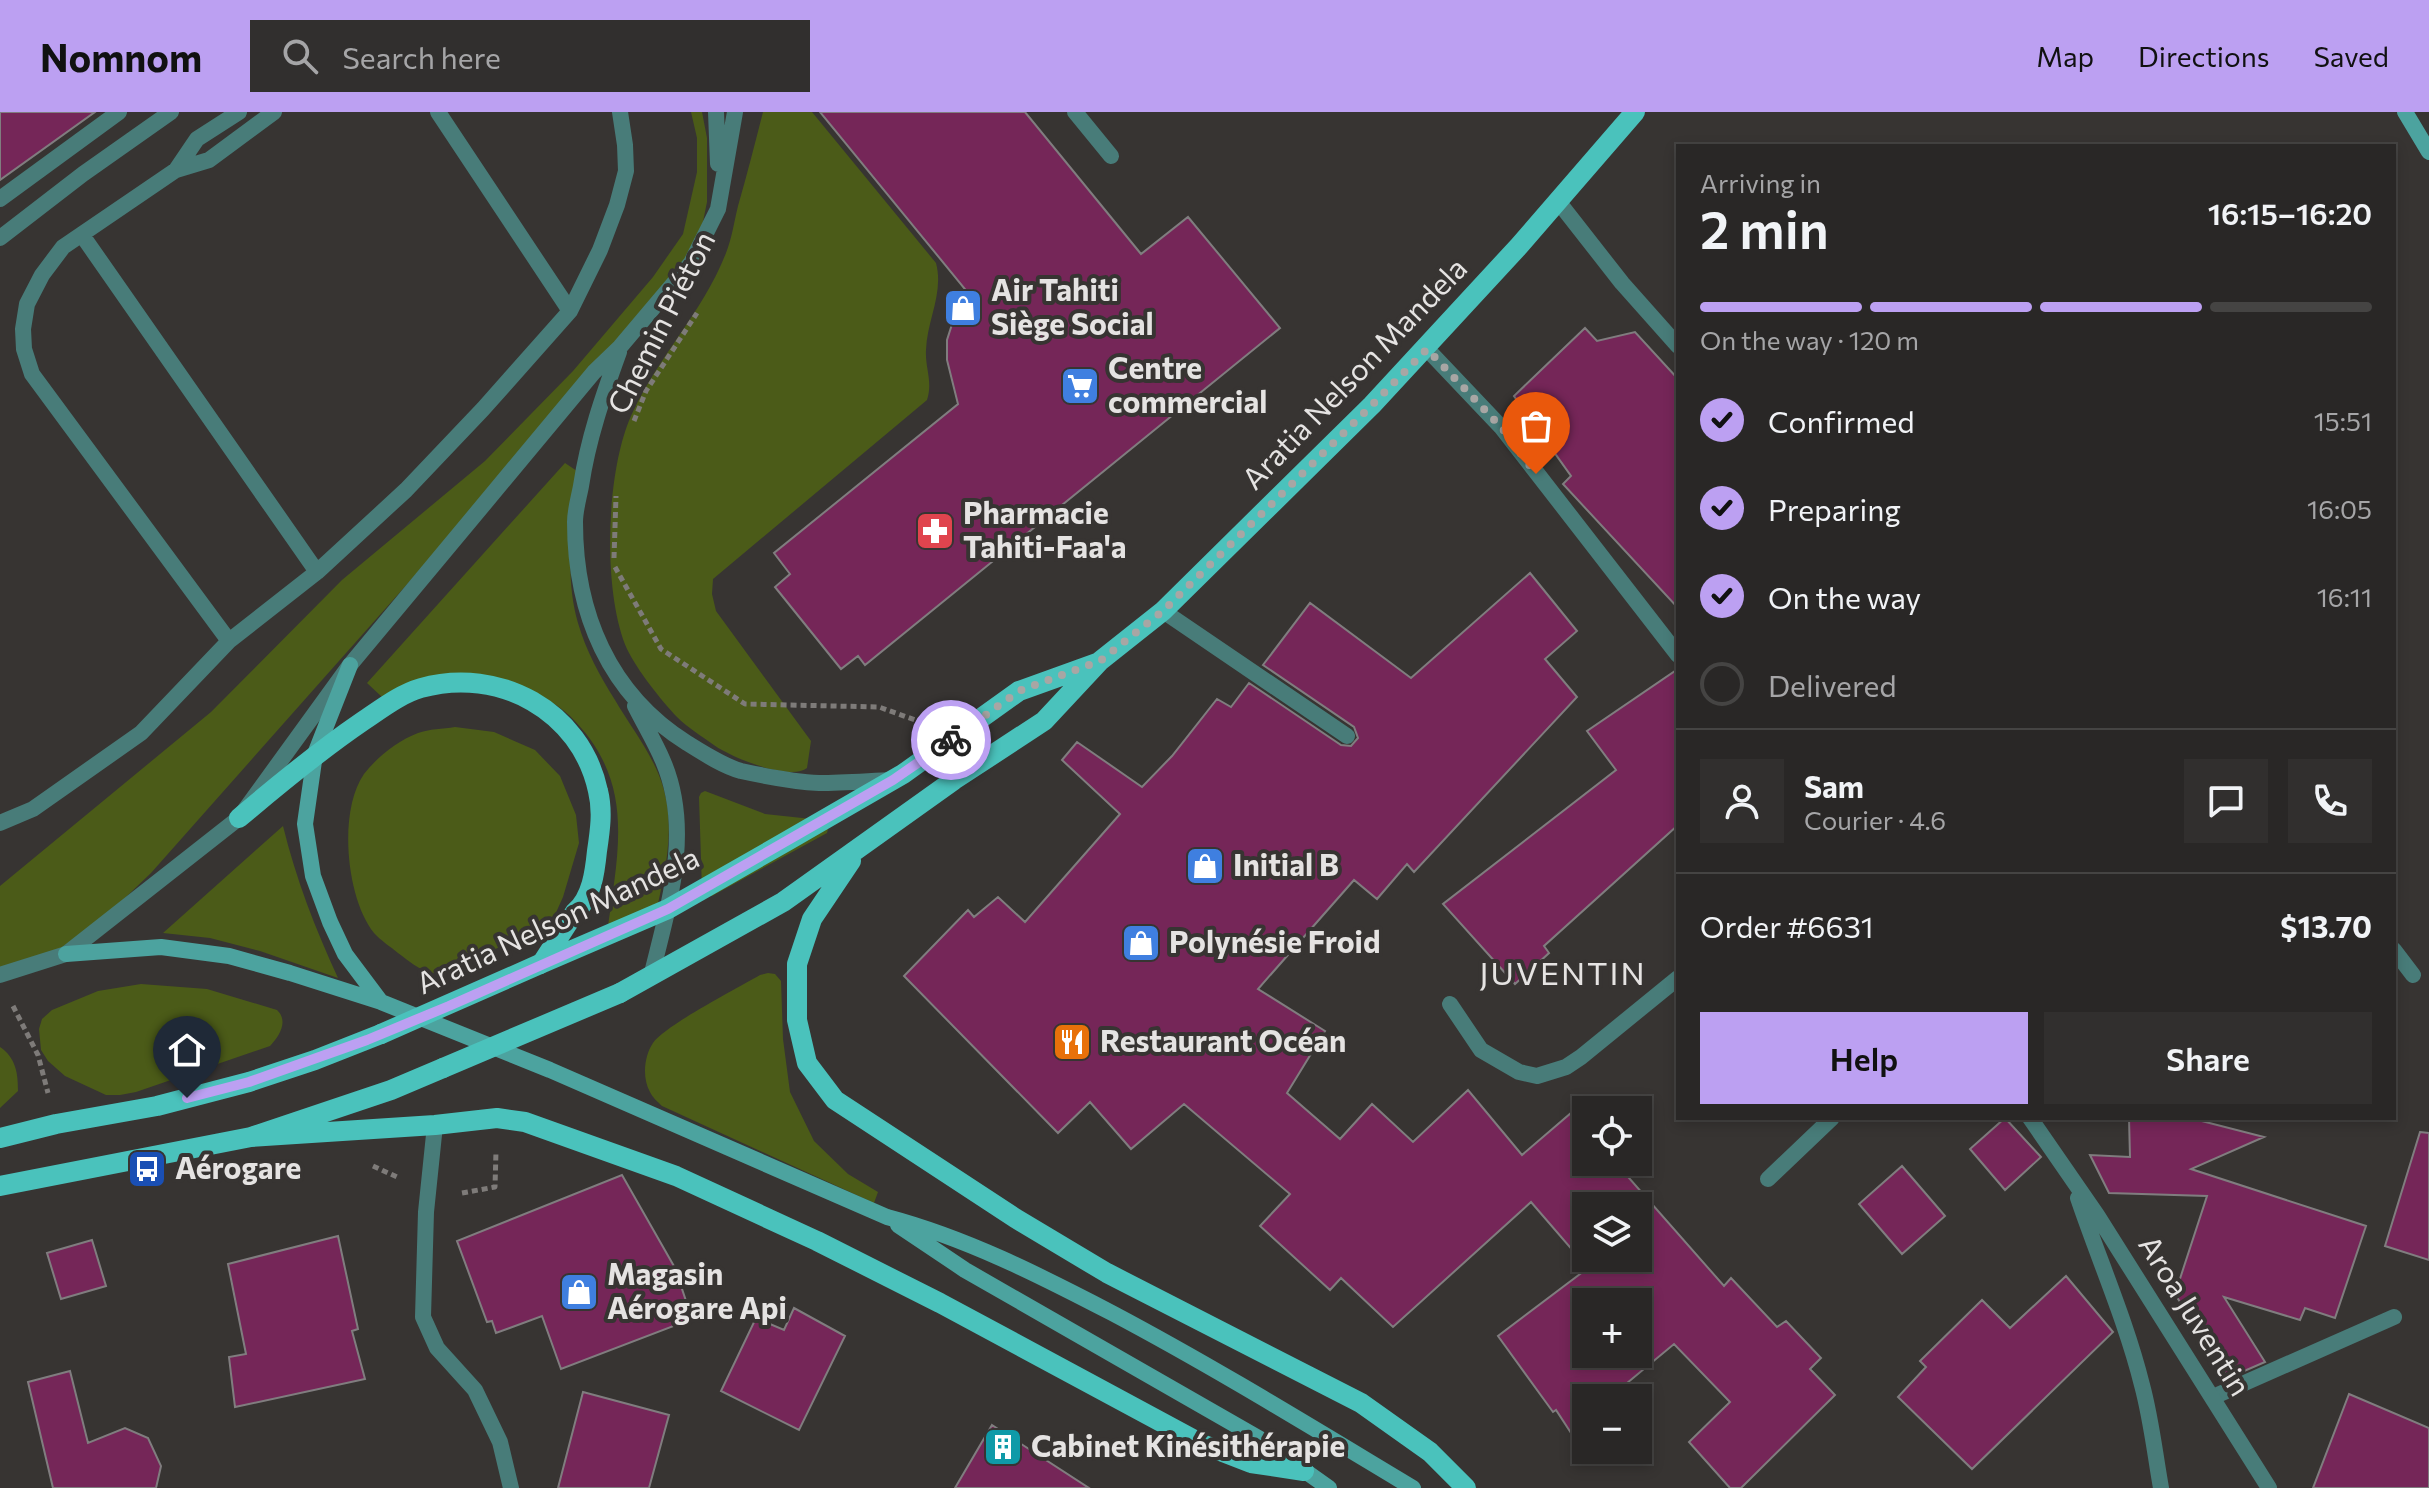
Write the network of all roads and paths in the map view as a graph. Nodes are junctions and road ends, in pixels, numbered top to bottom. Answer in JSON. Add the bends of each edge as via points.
{"nodes":[{"id":1,"x":119,"y":112,"type":"edge"},
{"id":2,"x":171,"y":112,"type":"edge"},
{"id":3,"x":239,"y":112,"type":"edge"},
{"id":4,"x":274,"y":112,"type":"edge"},
{"id":5,"x":438,"y":112,"type":"edge"},
{"id":6,"x":620,"y":112,"type":"edge"},
{"id":7,"x":716,"y":112,"type":"edge"},
{"id":8,"x":735,"y":112,"type":"edge"},
{"id":9,"x":1075,"y":112,"type":"edge"},
{"id":10,"x":1635,"y":112,"type":"edge"},
{"id":11,"x":2405,"y":112,"type":"edge"},
{"id":12,"x":2429,"y":152,"type":"edge"},
{"id":13,"x":1111,"y":156,"type":"dead end"},
{"id":14,"x":176,"y":170,"type":"junction"},
{"id":15,"x":0,"y":199,"type":"edge"},
{"id":16,"x":1557,"y":200,"type":"junction"},
{"id":17,"x":718,"y":209,"type":"junction"},
{"id":18,"x":82,"y":235,"type":"junction"},
{"id":19,"x":1,"y":238,"type":"edge"},
{"id":20,"x":704,"y":302,"type":"dead end"},
{"id":21,"x":570,"y":311,"type":"junction"},
{"id":22,"x":1676,"y":344,"type":"edge"},
{"id":23,"x":620,"y":347,"type":"junction"},
{"id":24,"x":1427,"y":349,"type":"junction"},
{"id":25,"x":631,"y":428,"type":"dead end"},
{"id":26,"x":616,"y":495,"type":"dead end"},
{"id":27,"x":317,"y":572,"type":"junction"},
{"id":28,"x":1163,"y":611,"type":"junction"},
{"id":29,"x":229,"y":641,"type":"junction"},
{"id":30,"x":1676,"y":652,"type":"edge"},
{"id":31,"x":1100,"y":661,"type":"junction"},
{"id":32,"x":350,"y":665,"type":"junction"},
{"id":33,"x":630,"y":695,"type":"junction"},
{"id":34,"x":921,"y":722,"type":"dead end"},
{"id":35,"x":1347,"y":736,"type":"dead end"},
{"id":36,"x":315,"y":754,"type":"junction"},
{"id":37,"x":893,"y":780,"type":"junction"},
{"id":38,"x":239,"y":818,"type":"junction"},
{"id":39,"x":0,"y":823,"type":"edge"},
{"id":40,"x":862,"y":845,"type":"junction"},
{"id":41,"x":668,"y":909,"type":"junction"},
{"id":42,"x":2396,"y":953,"type":"edge"},
{"id":43,"x":66,"y":954,"type":"junction"},
{"id":44,"x":541,"y":964,"type":"junction"},
{"id":45,"x":0,"y":975,"type":"edge"},
{"id":46,"x":2413,"y":975,"type":"dead end"},
{"id":47,"x":651,"y":977,"type":"junction"},
{"id":48,"x":1676,"y":980,"type":"edge"},
{"id":49,"x":381,"y":1002,"type":"junction"},
{"id":50,"x":1450,"y":1004,"type":"dead end"},
{"id":51,"x":13,"y":1005,"type":"dead end"},
{"id":52,"x":1830,"y":1120,"type":"edge"},
{"id":53,"x":2031,"y":1120,"type":"edge"},
{"id":54,"x":56,"y":1124,"type":"junction"},
{"id":55,"x":435,"y":1125,"type":"junction"},
{"id":56,"x":251,"y":1137,"type":"junction"},
{"id":57,"x":0,"y":1138,"type":"edge"},
{"id":58,"x":2070,"y":1176,"type":"junction"},
{"id":59,"x":1768,"y":1179,"type":"dead end"},
{"id":60,"x":0,"y":1186,"type":"edge"},
{"id":61,"x":887,"y":1217,"type":"junction"},
{"id":62,"x":2394,"y":1317,"type":"dead end"},
{"id":63,"x":2213,"y":1397,"type":"junction"},
{"id":64,"x":1304,"y":1471,"type":"junction"},
{"id":65,"x":511,"y":1488,"type":"edge"},
{"id":66,"x":1329,"y":1488,"type":"edge"},
{"id":67,"x":1413,"y":1488,"type":"edge"},
{"id":68,"x":1466,"y":1488,"type":"edge"},
{"id":69,"x":2161,"y":1488,"type":"edge"},
{"id":70,"x":2269,"y":1488,"type":"edge"}],
"edges":[{"from":1,"to":15,"type":"street"},
{"from":2,"to":19,"type":"street"},
{"from":3,"to":14,"type":"street","via":[[197,139]]},
{"from":4,"to":14,"type":"street","via":[[209,160]]},
{"from":5,"to":21,"type":"street"},
{"from":6,"to":21,"type":"street","via":[[626,171],[600,250]]},
{"from":7,"to":17,"type":"street"},
{"from":8,"to":17,"type":"street"},
{"from":9,"to":13,"type":"street"},
{"from":10,"to":16,"type":"main road","name":"Aratia Nelson Mandela"},
{"from":11,"to":12,"type":"main road"},
{"from":14,"to":18,"type":"street"},
{"from":16,"to":22,"type":"street"},
{"from":16,"to":24,"type":"main road","name":"Aratia Nelson Mandela"},
{"from":17,"to":23,"type":"street","via":[[691,263]]},
{"from":18,"to":27,"type":"street"},
{"from":18,"to":29,"type":"street","via":[[63,247],[27,304],[24,349],[32,374]]},
{"from":20,"to":25,"type":"path","name":"Chemin Piéton","via":[[646,391]]},
{"from":21,"to":27,"type":"street","via":[[406,490]]},
{"from":23,"to":32,"type":"street"},
{"from":23,"to":33,"type":"street","via":[[596,414],[575,519],[589,619],[604,656]]},
{"from":24,"to":28,"type":"main road","name":"Aratia Nelson Mandela"},
{"from":24,"to":30,"type":"street","via":[[1502,428]]},
{"from":26,"to":34,"type":"path","via":[[613,565],[661,649],[745,704],[879,707]]},
{"from":27,"to":29,"type":"street"},
{"from":28,"to":31,"type":"main road","name":"Aratia Nelson Mandela"},
{"from":28,"to":35,"type":"street"},
{"from":29,"to":39,"type":"street","via":[[141,733],[33,809]]},
{"from":31,"to":37,"type":"main road","name":"Aratia Nelson Mandela","via":[[1019,691]]},
{"from":31,"to":40,"type":"main road","name":"Aratia Nelson Mandela","via":[[1044,721]]},
{"from":32,"to":36,"type":"main road"},
{"from":32,"to":38,"type":"street"},
{"from":33,"to":37,"type":"street","via":[[666,730],[738,770],[817,783]]},
{"from":33,"to":41,"type":"street","via":[[664,762],[671,788],[677,863]]},
{"from":36,"to":38,"type":"main road"},
{"from":36,"to":44,"type":"main road","via":[[391,702],[443,684],[472,682],[499,688],[554,714],[588,760],[599,792],[601,823],[594,876],[582,906]]},
{"from":36,"to":49,"type":"main road","via":[[305,824],[313,876],[345,954]]},
{"from":37,"to":41,"type":"main road","name":"Aratia Nelson Mandela"},
{"from":38,"to":43,"type":"street"},
{"from":40,"to":47,"type":"main road","name":"Aratia Nelson Mandela","via":[[783,902]]},
{"from":40,"to":68,"type":"main road","via":[[812,919],[797,964],[797,1020],[807,1063],[835,1100],[1107,1273],[1361,1403],[1430,1452]]},
{"from":41,"to":44,"type":"main road","name":"Aratia Nelson Mandela"},
{"from":41,"to":47,"type":"street"},
{"from":42,"to":46,"type":"street"},
{"from":43,"to":45,"type":"street"},
{"from":43,"to":49,"type":"main road","via":[[161,947],[229,956]]},
{"from":44,"to":54,"type":"main road","name":"Aratia Nelson Mandela","bridge":true,"via":[[381,1034],[249,1082]]},
{"from":47,"to":56,"type":"main road","name":"Aratia Nelson Mandela","bridge":true,"via":[[391,1090]]},
{"from":48,"to":50,"type":"street","via":[[1581,1057],[1537,1076],[1481,1050]]},
{"from":49,"to":61,"type":"main road","via":[[576,1080]]},
{"from":51,"to":54,"type":"path","via":[[38,1055]]},
{"from":52,"to":59,"type":"street"},
{"from":53,"to":58,"type":"street","name":"Aroa Juventin"},
{"from":54,"to":57,"type":"main road","name":"Aratia Nelson Mandela"},
{"from":55,"to":56,"type":"main road"},
{"from":55,"to":64,"type":"main road","via":[[497,1118],[525,1122],[676,1176],[933,1299],[1202,1444],[1251,1463]]},
{"from":55,"to":65,"type":"street","via":[[423,1317],[437,1348],[475,1390],[500,1442]]},
{"from":56,"to":60,"type":"main road","name":"Aratia Nelson Mandela"},
{"from":58,"to":63,"type":"street","name":"Aroa Juventin"},
{"from":58,"to":69,"type":"street","name":"Aroa Juventin","via":[[2143,1386]]},
{"from":61,"to":64,"type":"main road","via":[[965,1270],[1260,1439]]},
{"from":61,"to":67,"type":"main road","via":[[1033,1271],[1181,1349]]},
{"from":62,"to":63,"type":"street"},
{"from":63,"to":70,"type":"street","name":"Aroa Juventin"},
{"from":64,"to":66,"type":"main road"}]}
